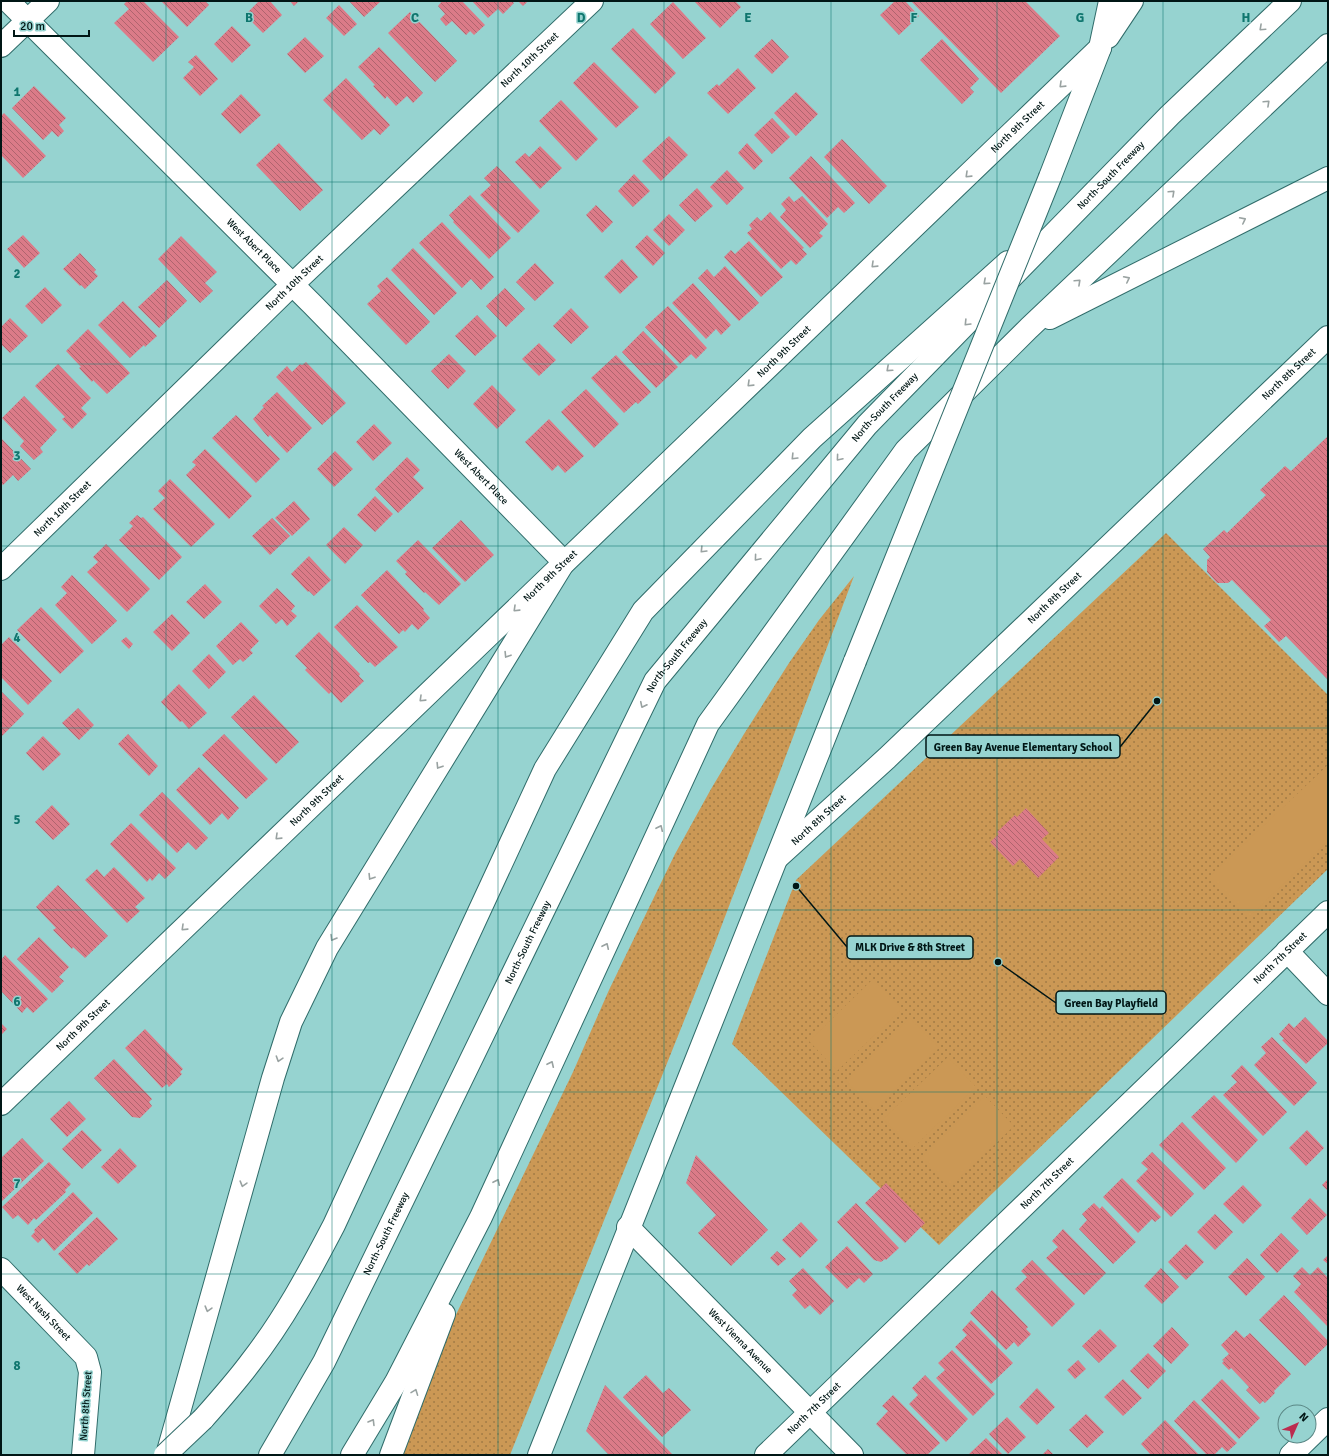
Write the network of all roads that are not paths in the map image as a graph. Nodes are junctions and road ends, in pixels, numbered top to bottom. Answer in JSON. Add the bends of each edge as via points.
{"nodes":[{"id":1,"x":8,"y":1,"type":"edge"},
{"id":2,"x":48,"y":1,"type":"edge"},
{"id":3,"x":592,"y":1,"type":"edge"},
{"id":4,"x":1110,"y":1,"type":"edge"},
{"id":5,"x":1132,"y":1,"type":"edge"},
{"id":6,"x":1290,"y":1,"type":"edge"},
{"id":7,"x":27,"y":21,"type":"junction"},
{"id":8,"x":1328,"y":45,"type":"edge"},
{"id":9,"x":1,"y":46,"type":"edge"},
{"id":10,"x":1100,"y":48,"type":"junction"},
{"id":11,"x":1170,"y":115,"type":"junction"},
{"id":12,"x":1328,"y":178,"type":"edge"},
{"id":13,"x":292,"y":284,"type":"junction"},
{"id":14,"x":1030,"y":328,"type":"junction"},
{"id":15,"x":1328,"y":337,"type":"edge"},
{"id":16,"x":564,"y":562,"type":"junction"},
{"id":17,"x":1,"y":569,"type":"edge"},
{"id":18,"x":778,"y":857,"type":"junction"},
{"id":19,"x":1328,"y":912,"type":"edge"},
{"id":20,"x":1287,"y":951,"type":"junction"},
{"id":21,"x":1328,"y":994,"type":"edge"},
{"id":22,"x":1,"y":1104,"type":"edge"},
{"id":23,"x":481,"y":1217,"type":"junction"},
{"id":24,"x":628,"y":1227,"type":"junction"},
{"id":25,"x":1,"y":1269,"type":"edge"},
{"id":26,"x":86,"y":1357,"type":"joint"},
{"id":27,"x":809,"y":1412,"type":"junction"},
{"id":28,"x":1328,"y":1419,"type":"edge"},
{"id":29,"x":83,"y":1455,"type":"edge"},
{"id":30,"x":166,"y":1455,"type":"edge"},
{"id":31,"x":270,"y":1455,"type":"edge"},
{"id":32,"x":352,"y":1455,"type":"edge"},
{"id":33,"x":392,"y":1455,"type":"edge"},
{"id":34,"x":539,"y":1455,"type":"edge"},
{"id":35,"x":766,"y":1455,"type":"edge"},
{"id":36,"x":852,"y":1455,"type":"edge"},
{"id":37,"x":1291,"y":1455,"type":"edge"}],
"edges":[{"from":1,"to":7,"type":"main road","name":"West Abert Place"},
{"from":2,"to":7,"type":"main road"},
{"from":3,"to":13,"type":"main road","name":"North 10th Street"},
{"from":4,"to":10,"type":"main road"},
{"from":5,"to":10,"type":"main road"},
{"from":6,"to":11,"type":"main road","name":"North-South Freeway","one_way":true},
{"from":7,"to":9,"type":"main road"},
{"from":7,"to":13,"type":"main road","name":"West Abert Place"},
{"from":14,"to":8,"type":"main road","one_way":true},
{"from":10,"to":16,"type":"main road","name":"North 9th Street","one_way":true},
{"from":10,"to":18,"type":"main road","bridge":true},
{"from":11,"to":30,"type":"main road","one_way":true,"bridge":true,"via":[[812,438],[643,611],[545,769],[316,1260],[285,1313],[251,1363],[203,1419]]},
{"from":11,"to":31,"type":"main road","name":"North-South Freeway","one_way":true,"via":[[867,425],[655,681],[324,1362]]},
{"from":14,"to":12,"type":"main road","one_way":true},
{"from":13,"to":16,"type":"main road","name":"West Abert Place"},
{"from":13,"to":17,"type":"main road","name":"North 10th Street"},
{"from":23,"to":14,"type":"main road","one_way":true,"via":[[708,724],[906,450]]},
{"from":15,"to":18,"type":"main road","name":"North 8th Street","via":[[887,758]]},
{"from":16,"to":22,"type":"main road","name":"North 9th Street","one_way":true},
{"from":16,"to":30,"type":"main road","one_way":true,"via":[[327,948],[292,1022],[273,1078]]},
{"from":18,"to":24,"type":"main road"},
{"from":19,"to":20,"type":"main road","name":"North 7th Street"},
{"from":20,"to":21,"type":"main road"},
{"from":20,"to":27,"type":"main road","name":"North 7th Street"},
{"from":32,"to":23,"type":"main road","one_way":true,"via":[[396,1382]]},
{"from":33,"to":23,"type":"main road","one_way":true},
{"from":24,"to":27,"type":"main road","name":"West Vienna Avenue"},
{"from":24,"to":34,"type":"main road"},
{"from":25,"to":26,"type":"main road","name":"West Nash Street"},
{"from":26,"to":29,"type":"main road","name":"North 8th Street","via":[[90,1372]]},
{"from":27,"to":35,"type":"main road","name":"North 7th Street"},
{"from":27,"to":36,"type":"main road","name":"West Vienna Avenue"},
{"from":28,"to":37,"type":"main road"}]}
